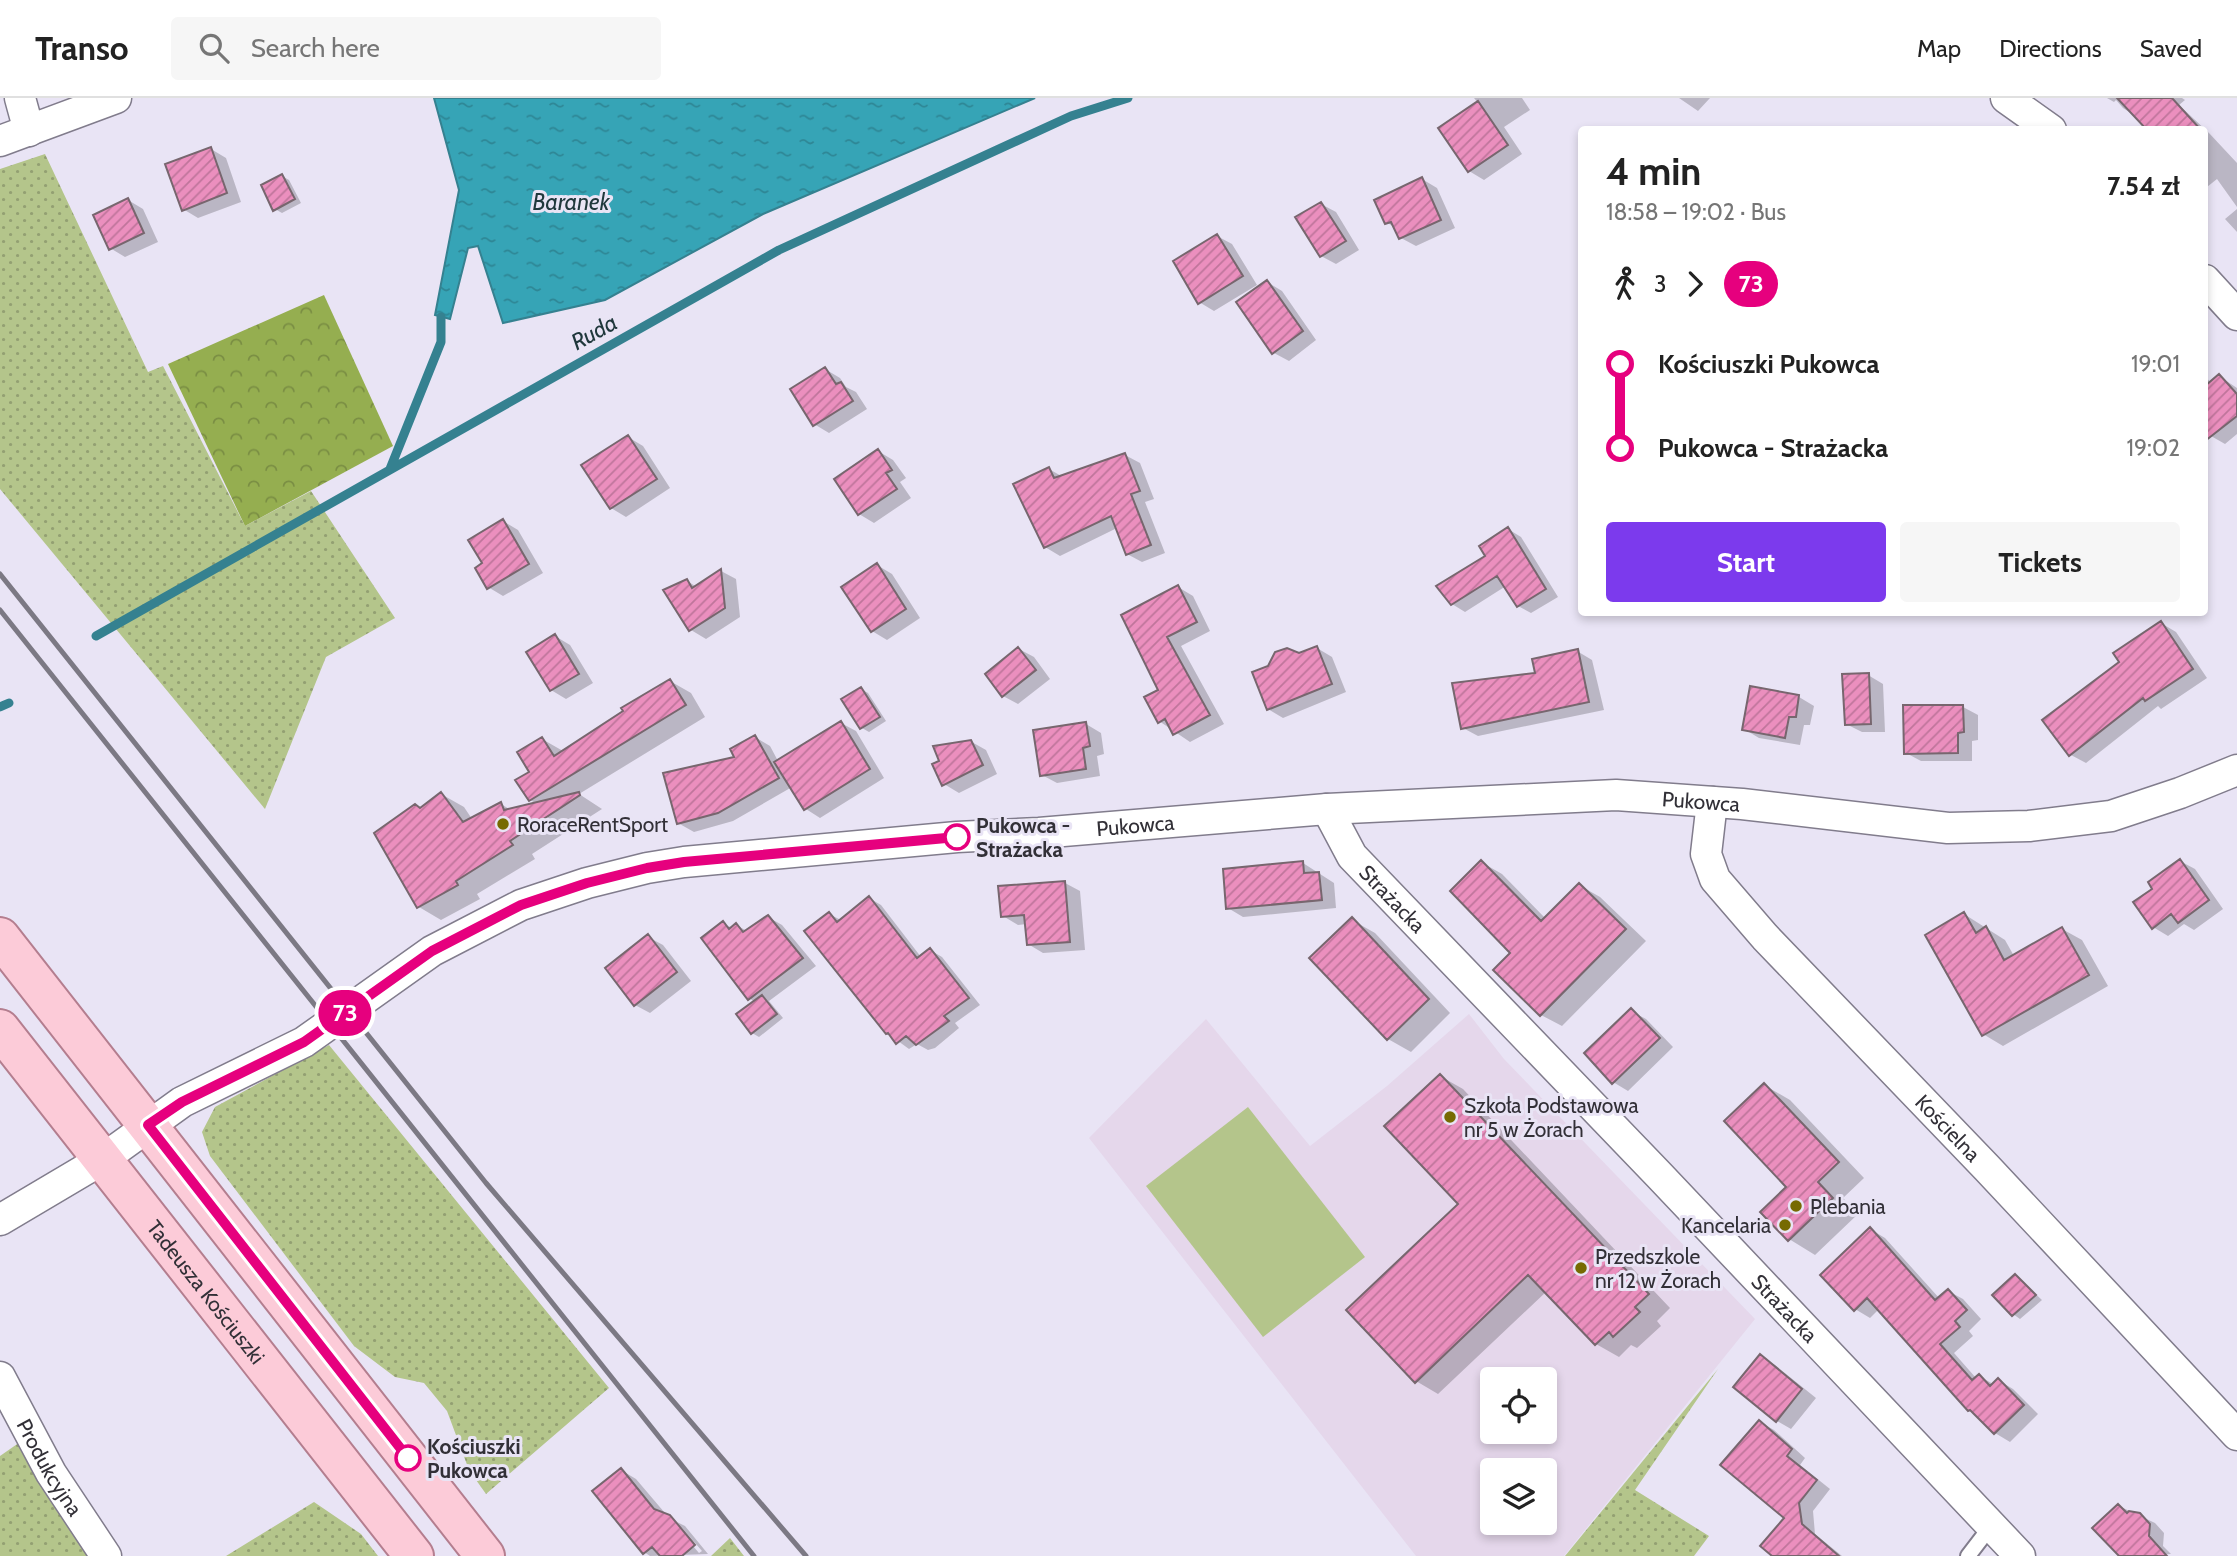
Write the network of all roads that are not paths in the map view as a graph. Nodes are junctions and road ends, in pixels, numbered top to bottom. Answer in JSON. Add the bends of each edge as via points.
{"nodes":[{"id":1,"x":19,"y":98,"type":"edge"},
{"id":2,"x":116,"y":98,"type":"edge"},
{"id":3,"x":2006,"y":98,"type":"edge"},
{"id":4,"x":2045,"y":126,"type":"edge"},
{"id":5,"x":29,"y":131,"type":"junction"},
{"id":6,"x":0,"y":141,"type":"edge"},
{"id":7,"x":2208,"y":284,"type":"edge"},
{"id":8,"x":2237,"y":315,"type":"edge"},
{"id":9,"x":2237,"y":770,"type":"edge"},
{"id":10,"x":1712,"y":802,"type":"junction"},
{"id":11,"x":1327,"y":809,"type":"junction"},
{"id":12,"x":0,"y":937,"type":"edge"},
{"id":13,"x":0,"y":1029,"type":"edge"},
{"id":14,"x":148,"y":1125,"type":"junction"},
{"id":15,"x":103,"y":1159,"type":"junction"},
{"id":16,"x":0,"y":1220,"type":"edge"},
{"id":17,"x":0,"y":1377,"type":"edge"},
{"id":18,"x":2237,"y":1435,"type":"edge"},
{"id":19,"x":1991,"y":1526,"type":"junction"},
{"id":20,"x":106,"y":1556,"type":"edge"},
{"id":21,"x":414,"y":1556,"type":"edge"},
{"id":22,"x":485,"y":1556,"type":"edge"},
{"id":23,"x":1968,"y":1556,"type":"edge"},
{"id":24,"x":2020,"y":1556,"type":"edge"}],
"edges":[{"from":1,"to":5,"type":"street"},
{"from":2,"to":5,"type":"street"},
{"from":3,"to":4,"type":"street"},
{"from":5,"to":6,"type":"street"},
{"from":7,"to":8,"type":"street"},
{"from":9,"to":10,"type":"street","name":"Pukowca","via":[[2111,816],[2029,826],[1948,828]]},
{"from":10,"to":11,"type":"street","name":"Pukowca","via":[[1616,796]]},
{"from":10,"to":18,"type":"street","name":"Kościelna","via":[[1706,855],[1715,879]]},
{"from":11,"to":14,"type":"street","name":"Pukowca","via":[[684,862],[587,883],[521,905],[432,951],[304,1042],[182,1102]]},
{"from":11,"to":19,"type":"street","name":"Strażacka","via":[[1352,856]]},
{"from":12,"to":14,"type":"main road"},
{"from":13,"to":15,"type":"main road","name":"Tadeusza Kościuszki"},
{"from":14,"to":15,"type":"street","name":"Pukowca"},
{"from":14,"to":22,"type":"main road"},
{"from":15,"to":16,"type":"street","name":"Pukowca"},
{"from":15,"to":21,"type":"main road","name":"Tadeusza Kościuszki"},
{"from":17,"to":20,"type":"street","name":"Produkcyjna","via":[[51,1473]]},
{"from":19,"to":23,"type":"lane"},
{"from":19,"to":24,"type":"street","name":"Strażacka"}]}
